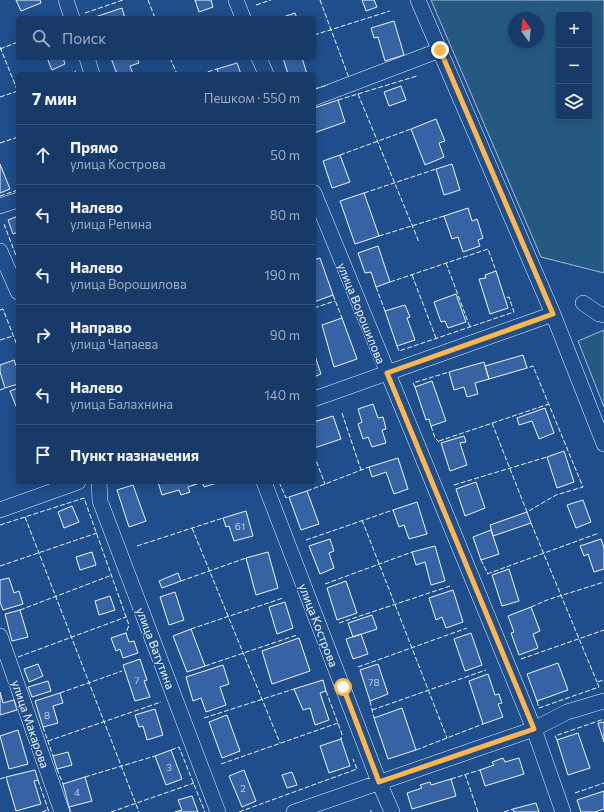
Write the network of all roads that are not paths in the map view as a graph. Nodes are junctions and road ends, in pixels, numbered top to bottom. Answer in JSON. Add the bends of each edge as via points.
{"nodes":[{"id":1,"x":66,"y":0,"type":"edge"},
{"id":2,"x":236,"y":0,"type":"edge"},
{"id":3,"x":418,"y":0,"type":"edge"},
{"id":4,"x":71,"y":16,"type":"edge"},
{"id":5,"x":242,"y":16,"type":"edge"},
{"id":6,"x":440,"y":50,"type":"junction"},
{"id":7,"x":88,"y":60,"type":"edge"},
{"id":8,"x":260,"y":60,"type":"edge"},
{"id":9,"x":91,"y":72,"type":"edge"},
{"id":10,"x":265,"y":72,"type":"edge"},
{"id":11,"x":316,"y":97,"type":"edge"},
{"id":12,"x":316,"y":198,"type":"edge"},
{"id":13,"x":16,"y":201,"type":"edge"},
{"id":14,"x":0,"y":206,"type":"edge"},
{"id":15,"x":0,"y":251,"type":"edge"},
{"id":16,"x":16,"y":287,"type":"edge"},
{"id":17,"x":583,"y":302,"type":"dead end"},
{"id":18,"x":553,"y":314,"type":"junction"},
{"id":19,"x":604,"y":315,"type":"edge"},
{"id":20,"x":387,"y":373,"type":"junction"},
{"id":21,"x":316,"y":398,"type":"edge"},
{"id":22,"x":604,"y":444,"type":"edge"},
{"id":23,"x":72,"y":484,"type":"edge"},
{"id":24,"x":99,"y":484,"type":"edge"},
{"id":25,"x":265,"y":484,"type":"edge"},
{"id":26,"x":0,"y":510,"type":"edge"},
{"id":27,"x":0,"y":636,"type":"edge"},
{"id":28,"x":604,"y":701,"type":"edge"},
{"id":29,"x":534,"y":729,"type":"junction"},
{"id":30,"x":379,"y":782,"type":"junction"},
{"id":31,"x":62,"y":812,"type":"edge"},
{"id":32,"x":218,"y":812,"type":"edge"},
{"id":33,"x":294,"y":812,"type":"edge"},
{"id":34,"x":392,"y":812,"type":"edge"},
{"id":35,"x":563,"y":812,"type":"edge"}],
"edges":[{"from":1,"to":4,"type":"street"},
{"from":2,"to":5,"type":"street"},
{"from":3,"to":6,"type":"street"},
{"from":6,"to":11,"type":"street"},
{"from":6,"to":18,"type":"street"},
{"from":7,"to":9,"type":"street"},
{"from":8,"to":10,"type":"street"},
{"from":12,"to":20,"type":"street","name":"улица Ворошилова"},
{"from":13,"to":14,"type":"street"},
{"from":15,"to":16,"type":"street"},
{"from":17,"to":19,"type":"street"},
{"from":18,"to":20,"type":"street"},
{"from":18,"to":22,"type":"street"},
{"from":20,"to":21,"type":"street"},
{"from":20,"to":29,"type":"street","name":"улица Ворошилова"},
{"from":23,"to":26,"type":"street"},
{"from":24,"to":32,"type":"street","name":"улица Ватутина","via":[[100,501]]},
{"from":25,"to":30,"type":"street","name":"улица Кострова"},
{"from":27,"to":31,"type":"street","name":"улица Макарова"},
{"from":28,"to":29,"type":"street","via":[[567,712]]},
{"from":29,"to":30,"type":"street"},
{"from":29,"to":35,"type":"street","name":"улица Ворошилова"},
{"from":30,"to":33,"type":"street"},
{"from":30,"to":34,"type":"street","name":"улица Кострова"}]}
